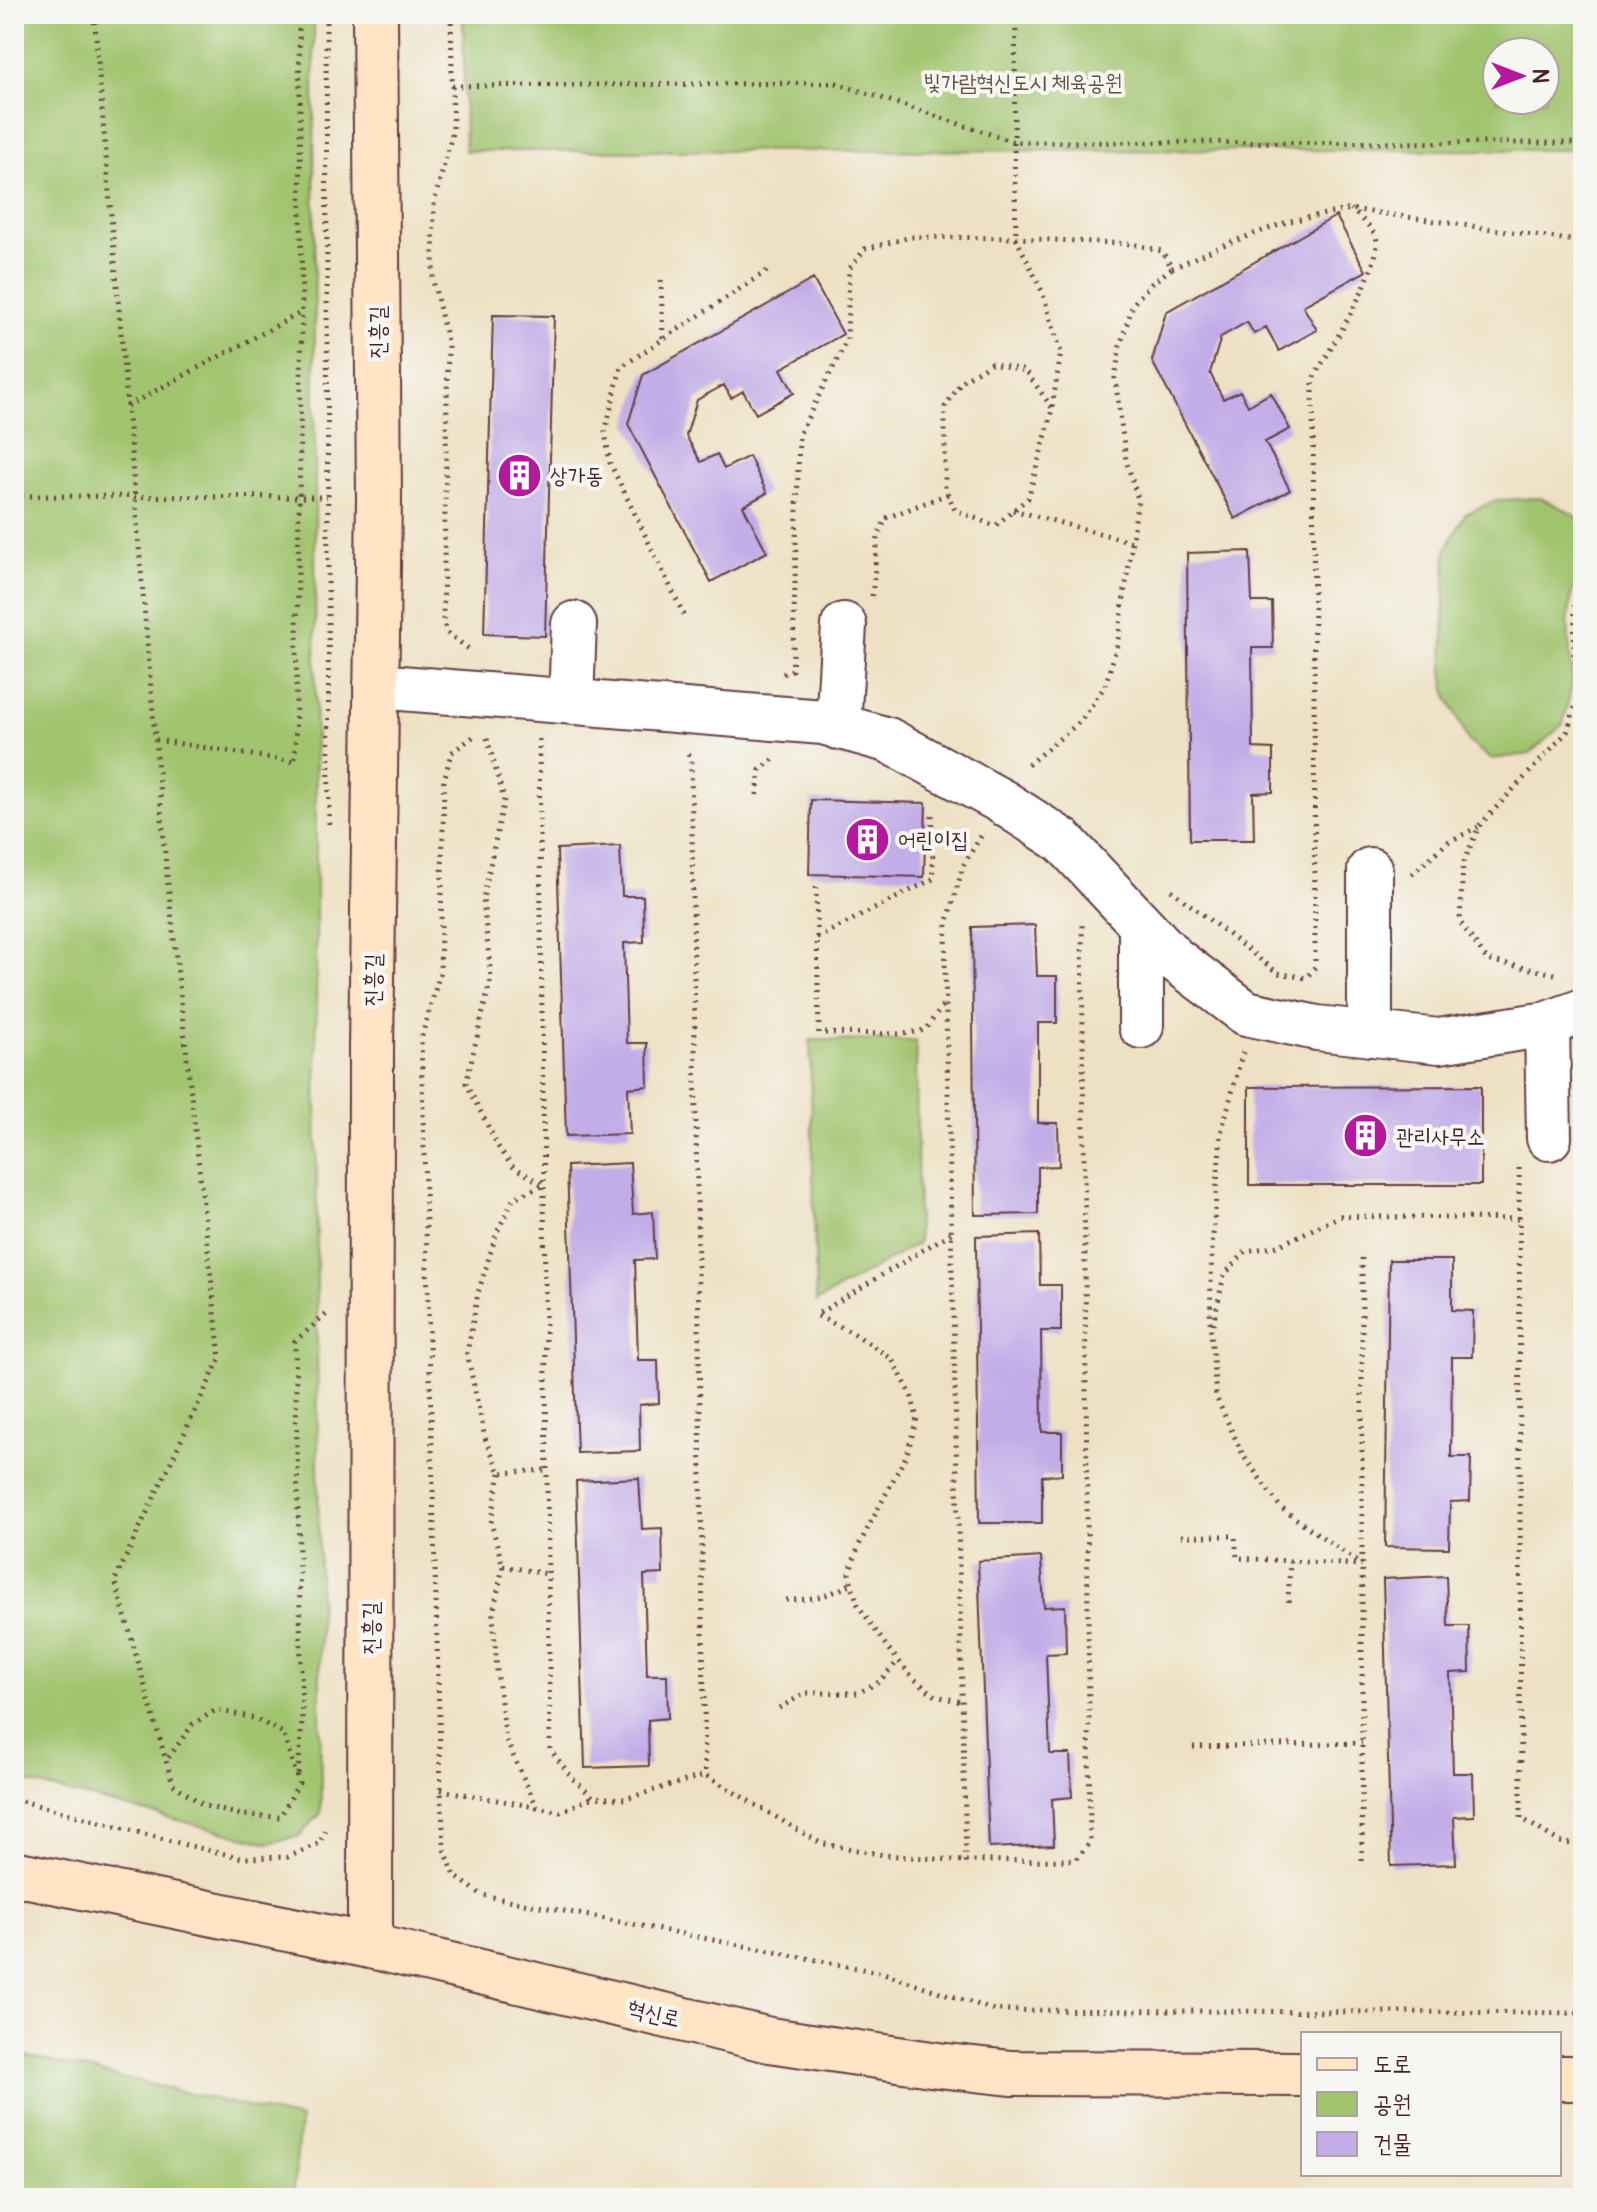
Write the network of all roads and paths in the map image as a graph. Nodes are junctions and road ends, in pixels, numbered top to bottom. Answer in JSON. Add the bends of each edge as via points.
{"nodes":[{"id":1,"x":94,"y":14,"type":"edge"},
{"id":2,"x":299,"y":14,"type":"edge"},
{"id":3,"x":326,"y":14,"type":"edge"},
{"id":4,"x":375,"y":14,"type":"edge"},
{"id":5,"x":451,"y":14,"type":"edge"},
{"id":6,"x":645,"y":14,"type":"edge"},
{"id":7,"x":667,"y":14,"type":"edge"},
{"id":8,"x":751,"y":14,"type":"edge"},
{"id":9,"x":849,"y":14,"type":"edge"},
{"id":10,"x":1016,"y":14,"type":"edge"},
{"id":11,"x":452,"y":86,"type":"junction"},
{"id":12,"x":1014,"y":142,"type":"junction"},
{"id":13,"x":1583,"y":143,"type":"edge"},
{"id":14,"x":1351,"y":209,"type":"junction"},
{"id":15,"x":1016,"y":238,"type":"junction"},
{"id":16,"x":1583,"y":242,"type":"edge"},
{"id":17,"x":1172,"y":268,"type":"junction"},
{"id":18,"x":770,"y":269,"type":"dead end"},
{"id":19,"x":661,"y":280,"type":"dead end"},
{"id":20,"x":302,"y":312,"type":"junction"},
{"id":21,"x":663,"y":340,"type":"junction"},
{"id":22,"x":127,"y":406,"type":"junction"},
{"id":23,"x":1052,"y":408,"type":"junction"},
{"id":24,"x":948,"y":494,"type":"junction"},
{"id":25,"x":14,"y":496,"type":"edge"},
{"id":26,"x":135,"y":496,"type":"junction"},
{"id":27,"x":299,"y":496,"type":"junction"},
{"id":28,"x":327,"y":497,"type":"junction"},
{"id":29,"x":1013,"y":510,"type":"junction"},
{"id":30,"x":1132,"y":542,"type":"junction"},
{"id":31,"x":1583,"y":586,"type":"edge"},
{"id":32,"x":684,"y":615,"type":"dead end"},
{"id":33,"x":857,"y":616,"type":"joint"},
{"id":34,"x":574,"y":624,"type":"dead end"},
{"id":35,"x":479,"y":657,"type":"dead end"},
{"id":36,"x":776,"y":678,"type":"dead end"},
{"id":37,"x":376,"y":686,"type":"junction"},
{"id":38,"x":571,"y":702,"type":"junction"},
{"id":39,"x":838,"y":727,"type":"junction"},
{"id":40,"x":485,"y":729,"type":"dead end"},
{"id":41,"x":539,"y":737,"type":"dead end"},
{"id":42,"x":156,"y":740,"type":"junction"},
{"id":43,"x":685,"y":751,"type":"dead end"},
{"id":44,"x":451,"y":753,"type":"dead end"},
{"id":45,"x":778,"y":756,"type":"dead end"},
{"id":46,"x":757,"y":795,"type":"dead end"},
{"id":47,"x":932,"y":799,"type":"dead end"},
{"id":48,"x":991,"y":826,"type":"junction"},
{"id":49,"x":1479,"y":826,"type":"junction"},
{"id":50,"x":329,"y":832,"type":"dead end"},
{"id":51,"x":1390,"y":876,"type":"joint"},
{"id":52,"x":816,"y":887,"type":"dead end"},
{"id":53,"x":1167,"y":887,"type":"dead end"},
{"id":54,"x":1141,"y":924,"type":"junction"},
{"id":55,"x":1092,"y":927,"type":"dead end"},
{"id":56,"x":817,"y":938,"type":"junction"},
{"id":57,"x":945,"y":1002,"type":"junction"},
{"id":58,"x":1566,"y":1003,"type":"edge"},
{"id":59,"x":1141,"y":1026,"type":"dead end"},
{"id":60,"x":1370,"y":1034,"type":"junction"},
{"id":61,"x":1245,"y":1044,"type":"dead end"},
{"id":62,"x":1534,"y":1152,"type":"joint"},
{"id":63,"x":544,"y":1185,"type":"junction"},
{"id":64,"x":1519,"y":1219,"type":"junction"},
{"id":65,"x":951,"y":1233,"type":"junction"},
{"id":66,"x":1362,"y":1258,"type":"dead end"},
{"id":67,"x":331,"y":1326,"type":"dead end"},
{"id":68,"x":1211,"y":1331,"type":"junction"},
{"id":69,"x":547,"y":1470,"type":"junction"},
{"id":70,"x":500,"y":1473,"type":"junction"},
{"id":71,"x":1181,"y":1536,"type":"dead end"},
{"id":72,"x":1290,"y":1561,"type":"junction"},
{"id":73,"x":1362,"y":1565,"type":"junction"},
{"id":74,"x":503,"y":1566,"type":"junction"},
{"id":75,"x":548,"y":1574,"type":"junction"},
{"id":76,"x":852,"y":1583,"type":"junction"},
{"id":77,"x":786,"y":1600,"type":"dead end"},
{"id":78,"x":1288,"y":1602,"type":"dead end"},
{"id":79,"x":898,"y":1661,"type":"junction"},
{"id":80,"x":962,"y":1702,"type":"junction"},
{"id":81,"x":779,"y":1708,"type":"dead end"},
{"id":82,"x":1362,"y":1743,"type":"junction"},
{"id":83,"x":1193,"y":1747,"type":"dead end"},
{"id":84,"x":166,"y":1761,"type":"junction"},
{"id":85,"x":705,"y":1775,"type":"junction"},
{"id":86,"x":298,"y":1779,"type":"junction"},
{"id":87,"x":441,"y":1790,"type":"junction"},
{"id":88,"x":593,"y":1797,"type":"junction"},
{"id":89,"x":14,"y":1799,"type":"edge"},
{"id":90,"x":537,"y":1807,"type":"junction"},
{"id":91,"x":330,"y":1819,"type":"dead end"},
{"id":92,"x":1583,"y":1846,"type":"edge"},
{"id":93,"x":966,"y":1861,"type":"junction"},
{"id":94,"x":1362,"y":1862,"type":"dead end"},
{"id":95,"x":14,"y":1873,"type":"edge"},
{"id":96,"x":370,"y":1946,"type":"junction"},
{"id":97,"x":1583,"y":2013,"type":"edge"},
{"id":98,"x":1301,"y":2074,"type":"edge"},
{"id":99,"x":1561,"y":2078,"type":"edge"},
{"id":100,"x":1583,"y":2078,"type":"edge"}],
"edges":[{"from":1,"to":22,"type":"path"},
{"from":2,"to":20,"type":"path"},
{"from":3,"to":28,"type":"path"},
{"from":4,"to":37,"type":"street","name":"진흥길"},
{"from":5,"to":6,"type":"path"},
{"from":5,"to":11,"type":"path"},
{"from":7,"to":8,"type":"path"},
{"from":8,"to":9,"type":"path"},
{"from":10,"to":12,"type":"path"},
{"from":11,"to":12,"type":"path","via":[[836,83]]},
{"from":11,"to":35,"type":"path","via":[[453,130],[434,203],[433,280],[448,345],[443,620],[447,633]]},
{"from":12,"to":13,"type":"path"},
{"from":12,"to":15,"type":"path"},
{"from":14,"to":16,"type":"path"},
{"from":14,"to":17,"type":"path","via":[[1290,221]]},
{"from":14,"to":53,"type":"path","via":[[1376,235],[1378,251],[1313,379],[1315,967],[1306,978],[1278,973]]},
{"from":15,"to":17,"type":"path","via":[[1132,244],[1162,251]]},
{"from":15,"to":23,"type":"path","via":[[1042,291],[1061,352]]},
{"from":15,"to":36,"type":"path","via":[[911,237],[865,249],[849,269],[847,340],[799,435],[792,670]]},
{"from":17,"to":30,"type":"path","via":[[1133,304],[1118,357],[1115,378],[1126,460],[1138,499]]},
{"from":18,"to":21,"type":"path"},
{"from":19,"to":21,"type":"path"},
{"from":20,"to":22,"type":"path"},
{"from":20,"to":27,"type":"path"},
{"from":21,"to":32,"type":"path","via":[[621,367],[605,432],[610,463]]},
{"from":22,"to":26,"type":"path"},
{"from":23,"to":24,"type":"path","via":[[1026,371],[991,363],[962,381],[945,407]]},
{"from":23,"to":29,"type":"path","via":[[1028,498]]},
{"from":24,"to":29,"type":"path","via":[[955,510],[995,526]]},
{"from":24,"to":33,"type":"path","via":[[886,518]]},
{"from":25,"to":26,"type":"path"},
{"from":26,"to":27,"type":"path"},
{"from":26,"to":42,"type":"path"},
{"from":27,"to":28,"type":"path"},
{"from":27,"to":42,"type":"path","via":[[295,762]]},
{"from":28,"to":50,"type":"path"},
{"from":29,"to":30,"type":"path"},
{"from":30,"to":48,"type":"path","via":[[1117,646],[1105,686],[1081,721],[1018,772]]},
{"from":31,"to":49,"type":"path","via":[[1575,603],[1574,657],[1581,689],[1567,732]]},
{"from":33,"to":39,"type":"street"},
{"from":34,"to":38,"type":"street"},
{"from":37,"to":38,"type":"street"},
{"from":37,"to":96,"type":"street","name":"진흥길"},
{"from":38,"to":39,"type":"street"},
{"from":39,"to":48,"type":"street","via":[[888,740]]},
{"from":40,"to":63,"type":"path","via":[[504,799],[483,899],[491,978],[466,1083],[512,1166]]},
{"from":41,"to":63,"type":"path"},
{"from":42,"to":84,"type":"path","via":[[220,1358],[115,1580]]},
{"from":43,"to":85,"type":"path","via":[[691,759]]},
{"from":44,"to":87,"type":"path","via":[[444,781],[440,973],[421,1039]]},
{"from":45,"to":46,"type":"path","via":[[760,770]]},
{"from":47,"to":56,"type":"path","via":[[933,879]]},
{"from":48,"to":54,"type":"street","via":[[1063,841]]},
{"from":48,"to":57,"type":"path","via":[[963,866],[947,924]]},
{"from":49,"to":51,"type":"path","via":[[1448,842],[1414,871]]},
{"from":49,"to":58,"type":"path","via":[[1463,864],[1460,922],[1487,960],[1551,974]]},
{"from":51,"to":60,"type":"street"},
{"from":52,"to":56,"type":"path"},
{"from":54,"to":59,"type":"street"},
{"from":54,"to":60,"type":"street","via":[[1173,958],[1246,1013]]},
{"from":55,"to":93,"type":"path","via":[[1082,917],[1090,1842],[1076,1860]]},
{"from":56,"to":57,"type":"path","via":[[819,1033],[925,1030]]},
{"from":57,"to":65,"type":"path"},
{"from":58,"to":60,"type":"street","via":[[1439,1041]]},
{"from":58,"to":62,"type":"street"},
{"from":61,"to":68,"type":"path","via":[[1221,1133]]},
{"from":62,"to":64,"type":"path"},
{"from":63,"to":69,"type":"path"},
{"from":63,"to":70,"type":"path","via":[[514,1198],[497,1232],[467,1353],[485,1438]]},
{"from":64,"to":68,"type":"path","via":[[1340,1216],[1278,1246],[1246,1251],[1224,1275]]},
{"from":64,"to":92,"type":"path","via":[[1521,1818],[1560,1842]]},
{"from":65,"to":76,"type":"path","via":[[816,1315],[892,1359],[917,1418],[907,1454],[859,1545],[849,1574]]},
{"from":65,"to":80,"type":"path"},
{"from":66,"to":73,"type":"path"},
{"from":67,"to":86,"type":"path","via":[[331,1310],[295,1341],[302,1722]]},
{"from":68,"to":73,"type":"path","via":[[1216,1397],[1243,1455],[1281,1508]]},
{"from":69,"to":70,"type":"path"},
{"from":69,"to":75,"type":"path"},
{"from":70,"to":74,"type":"path","via":[[491,1523]]},
{"from":71,"to":72,"type":"path","via":[[1235,1536],[1237,1558]]},
{"from":72,"to":73,"type":"path"},
{"from":72,"to":78,"type":"path"},
{"from":73,"to":82,"type":"path"},
{"from":74,"to":75,"type":"path"},
{"from":74,"to":90,"type":"path","via":[[493,1614],[506,1740]]},
{"from":75,"to":88,"type":"path","via":[[550,1749]]},
{"from":76,"to":77,"type":"path","via":[[810,1600]]},
{"from":76,"to":79,"type":"path","via":[[858,1605]]},
{"from":79,"to":80,"type":"path","via":[[936,1696]]},
{"from":79,"to":81,"type":"path","via":[[879,1682],[858,1693],[806,1693]]},
{"from":80,"to":93,"type":"path"},
{"from":82,"to":83,"type":"path"},
{"from":82,"to":94,"type":"path"},
{"from":84,"to":86,"type":"path","via":[[173,1784],[205,1806],[241,1815],[280,1817]]},
{"from":84,"to":86,"type":"path","via":[[193,1724],[216,1710],[254,1718],[283,1733]]},
{"from":85,"to":88,"type":"path","via":[[625,1799]]},
{"from":85,"to":93,"type":"path","via":[[820,1843],[884,1855]]},
{"from":87,"to":90,"type":"path"},
{"from":87,"to":97,"type":"path","via":[[449,1862],[455,1876],[482,1895],[883,1973],[994,2010]]},
{"from":88,"to":90,"type":"path","via":[[560,1812]]},
{"from":89,"to":91,"type":"path","via":[[243,1858],[288,1857],[320,1843]]},
{"from":95,"to":96,"type":"street","name":"혁신로"},
{"from":96,"to":98,"type":"street","name":"혁신로","via":[[770,2040],[938,2065],[1011,2073]]},
{"from":99,"to":100,"type":"street"}]}
